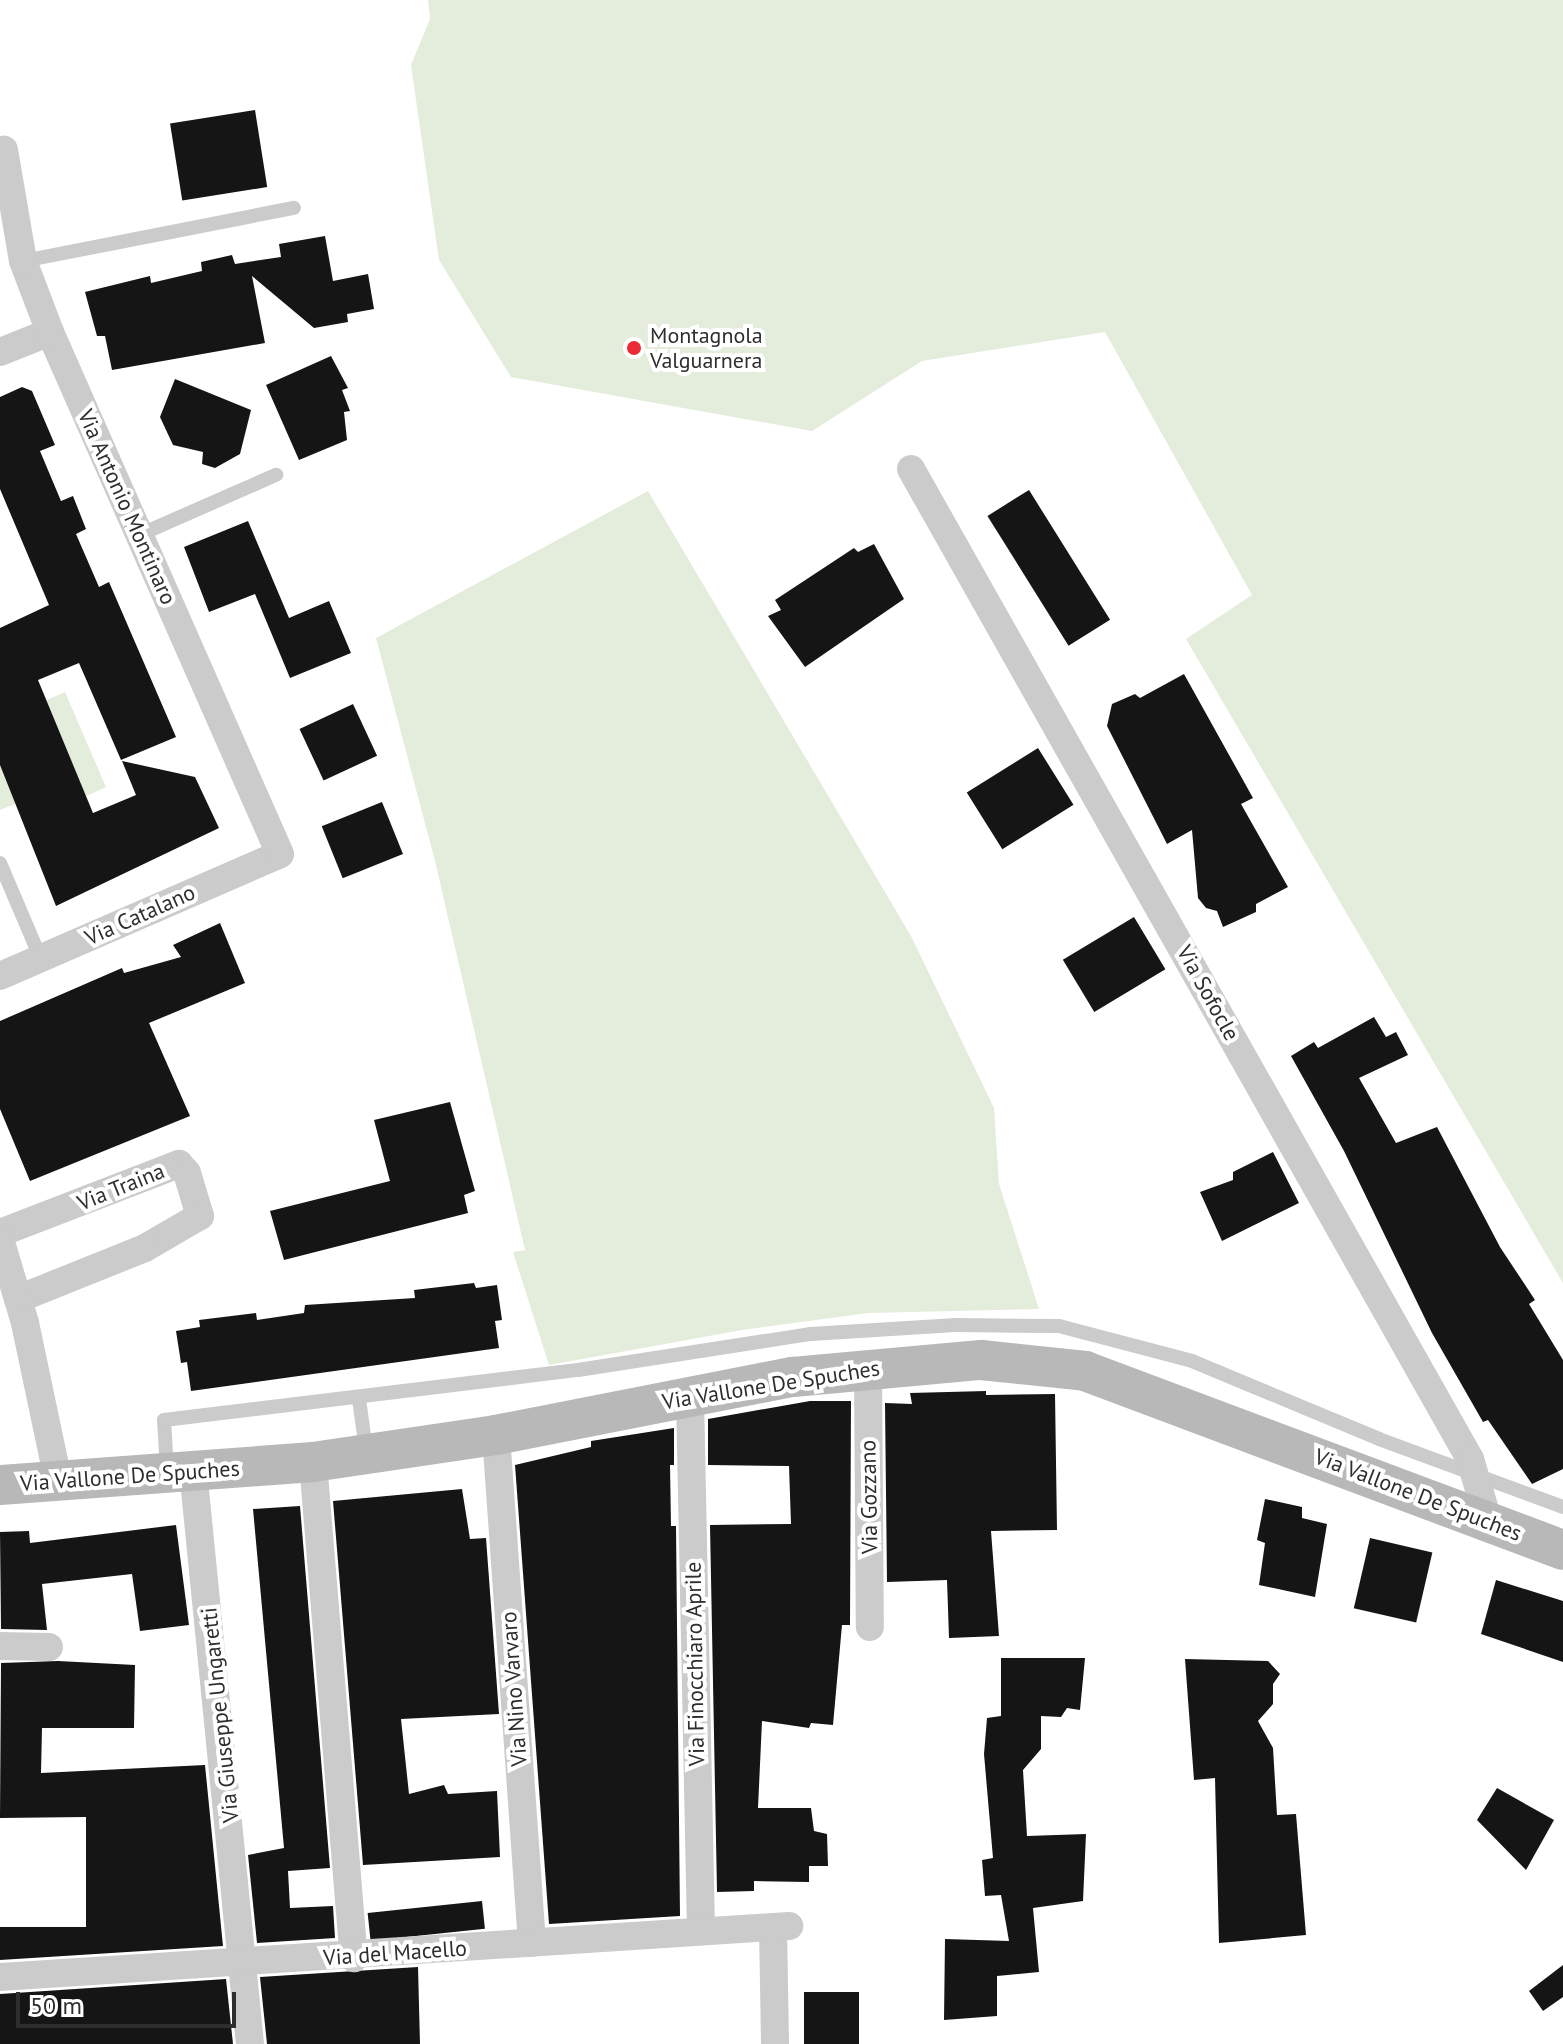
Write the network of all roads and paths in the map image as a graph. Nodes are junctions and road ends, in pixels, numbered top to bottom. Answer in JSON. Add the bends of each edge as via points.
{"nodes":[{"id":1,"x":4,"y":150,"type":"dead end"},
{"id":2,"x":294,"y":208,"type":"dead end"},
{"id":3,"x":23,"y":261,"type":"junction"},
{"id":4,"x":50,"y":332,"type":"junction"},
{"id":5,"x":0,"y":352,"type":"edge"},
{"id":6,"x":911,"y":469,"type":"dead end"},
{"id":7,"x":276,"y":475,"type":"dead end"},
{"id":8,"x":139,"y":535,"type":"junction"},
{"id":9,"x":280,"y":854,"type":"joint"},
{"id":10,"x":0,"y":863,"type":"edge"},
{"id":11,"x":41,"y":959,"type":"junction"},
{"id":12,"x":0,"y":976,"type":"edge"},
{"id":13,"x":0,"y":1236,"type":"edge"},
{"id":14,"x":18,"y":1299,"type":"junction"},
{"id":15,"x":868,"y":1366,"type":"junction"},
{"id":16,"x":690,"y":1397,"type":"junction"},
{"id":17,"x":359,"y":1399,"type":"junction"},
{"id":18,"x":496,"y":1435,"type":"junction"},
{"id":19,"x":366,"y":1453,"type":"junction"},
{"id":20,"x":313,"y":1462,"type":"junction"},
{"id":21,"x":180,"y":1471,"type":"junction"},
{"id":22,"x":1475,"y":1475,"type":"junction"},
{"id":23,"x":58,"y":1480,"type":"junction"},
{"id":24,"x":0,"y":1485,"type":"edge"},
{"id":25,"x":1563,"y":1507,"type":"edge"},
{"id":26,"x":1489,"y":1523,"type":"junction"},
{"id":27,"x":1563,"y":1550,"type":"edge"},
{"id":28,"x":870,"y":1627,"type":"dead end"},
{"id":29,"x":0,"y":1646,"type":"edge"},
{"id":30,"x":49,"y":1647,"type":"dead end"},
{"id":31,"x":701,"y":1930,"type":"junction"},
{"id":32,"x":532,"y":1943,"type":"junction"},
{"id":33,"x":354,"y":1958,"type":"junction"},
{"id":34,"x":245,"y":1961,"type":"junction"},
{"id":35,"x":0,"y":1977,"type":"edge"},
{"id":36,"x":250,"y":2044,"type":"edge"},
{"id":37,"x":775,"y":2044,"type":"edge"}],
"edges":[{"from":1,"to":3,"type":"street","name":"Via Antonio Montinaro"},
{"from":2,"to":3,"type":"lane"},
{"from":3,"to":4,"type":"street","name":"Via Antonio Montinaro"},
{"from":4,"to":5,"type":"street"},
{"from":4,"to":8,"type":"street","name":"Via Antonio Montinaro"},
{"from":6,"to":22,"type":"street","name":"Via Sofocle"},
{"from":7,"to":8,"type":"lane"},
{"from":8,"to":9,"type":"street","name":"Via Antonio Montinaro"},
{"from":9,"to":11,"type":"street","name":"Via Catalano"},
{"from":10,"to":11,"type":"lane"},
{"from":11,"to":12,"type":"street","name":"Via Catalano"},
{"from":13,"to":14,"type":"street"},
{"from":13,"to":14,"type":"street","name":"Via Traina","via":[[179,1164],[187,1173],[200,1216],[145,1248]]},
{"from":14,"to":23,"type":"street"},
{"from":15,"to":16,"type":"street","name":"Via Vallone De Spuches"},
{"from":15,"to":26,"type":"street","name":"Via Vallone De Spuches","via":[[981,1360],[1085,1371]]},
{"from":15,"to":28,"type":"street","name":"Via Gozzano"},
{"from":16,"to":18,"type":"street","name":"Via Vallone De Spuches"},
{"from":16,"to":31,"type":"street","name":"Via Finocchiaro Aprile"},
{"from":17,"to":19,"type":"lane"},
{"from":17,"to":21,"type":"lane","via":[[164,1420]]},
{"from":17,"to":22,"type":"lane","via":[[811,1334],[956,1325],[1059,1326],[1192,1361]]},
{"from":18,"to":19,"type":"street","name":"Via Vallone De Spuches"},
{"from":18,"to":32,"type":"street","name":"Via Nino Varvaro"},
{"from":19,"to":20,"type":"street","name":"Via Vallone De Spuches"},
{"from":20,"to":21,"type":"street","name":"Via Vallone De Spuches"},
{"from":20,"to":33,"type":"street"},
{"from":21,"to":23,"type":"street","name":"Via Vallone De Spuches"},
{"from":21,"to":34,"type":"street","name":"Via Giuseppe Ungaretti"},
{"from":22,"to":25,"type":"lane"},
{"from":22,"to":26,"type":"street","name":"Via Sofocle"},
{"from":23,"to":24,"type":"street","name":"Via Vallone De Spuches"},
{"from":26,"to":27,"type":"street","name":"Via Vallone De Spuches"},
{"from":29,"to":30,"type":"street"},
{"from":31,"to":32,"type":"street","name":"Via del Macello"},
{"from":31,"to":37,"type":"street","name":"Via del Macello","via":[[781,1926]]},
{"from":32,"to":33,"type":"street","name":"Via del Macello"},
{"from":33,"to":34,"type":"street","name":"Via del Macello"},
{"from":34,"to":35,"type":"street","name":"Via del Macello"},
{"from":34,"to":36,"type":"street","name":"Via Giuseppe Ungaretti"}]}
